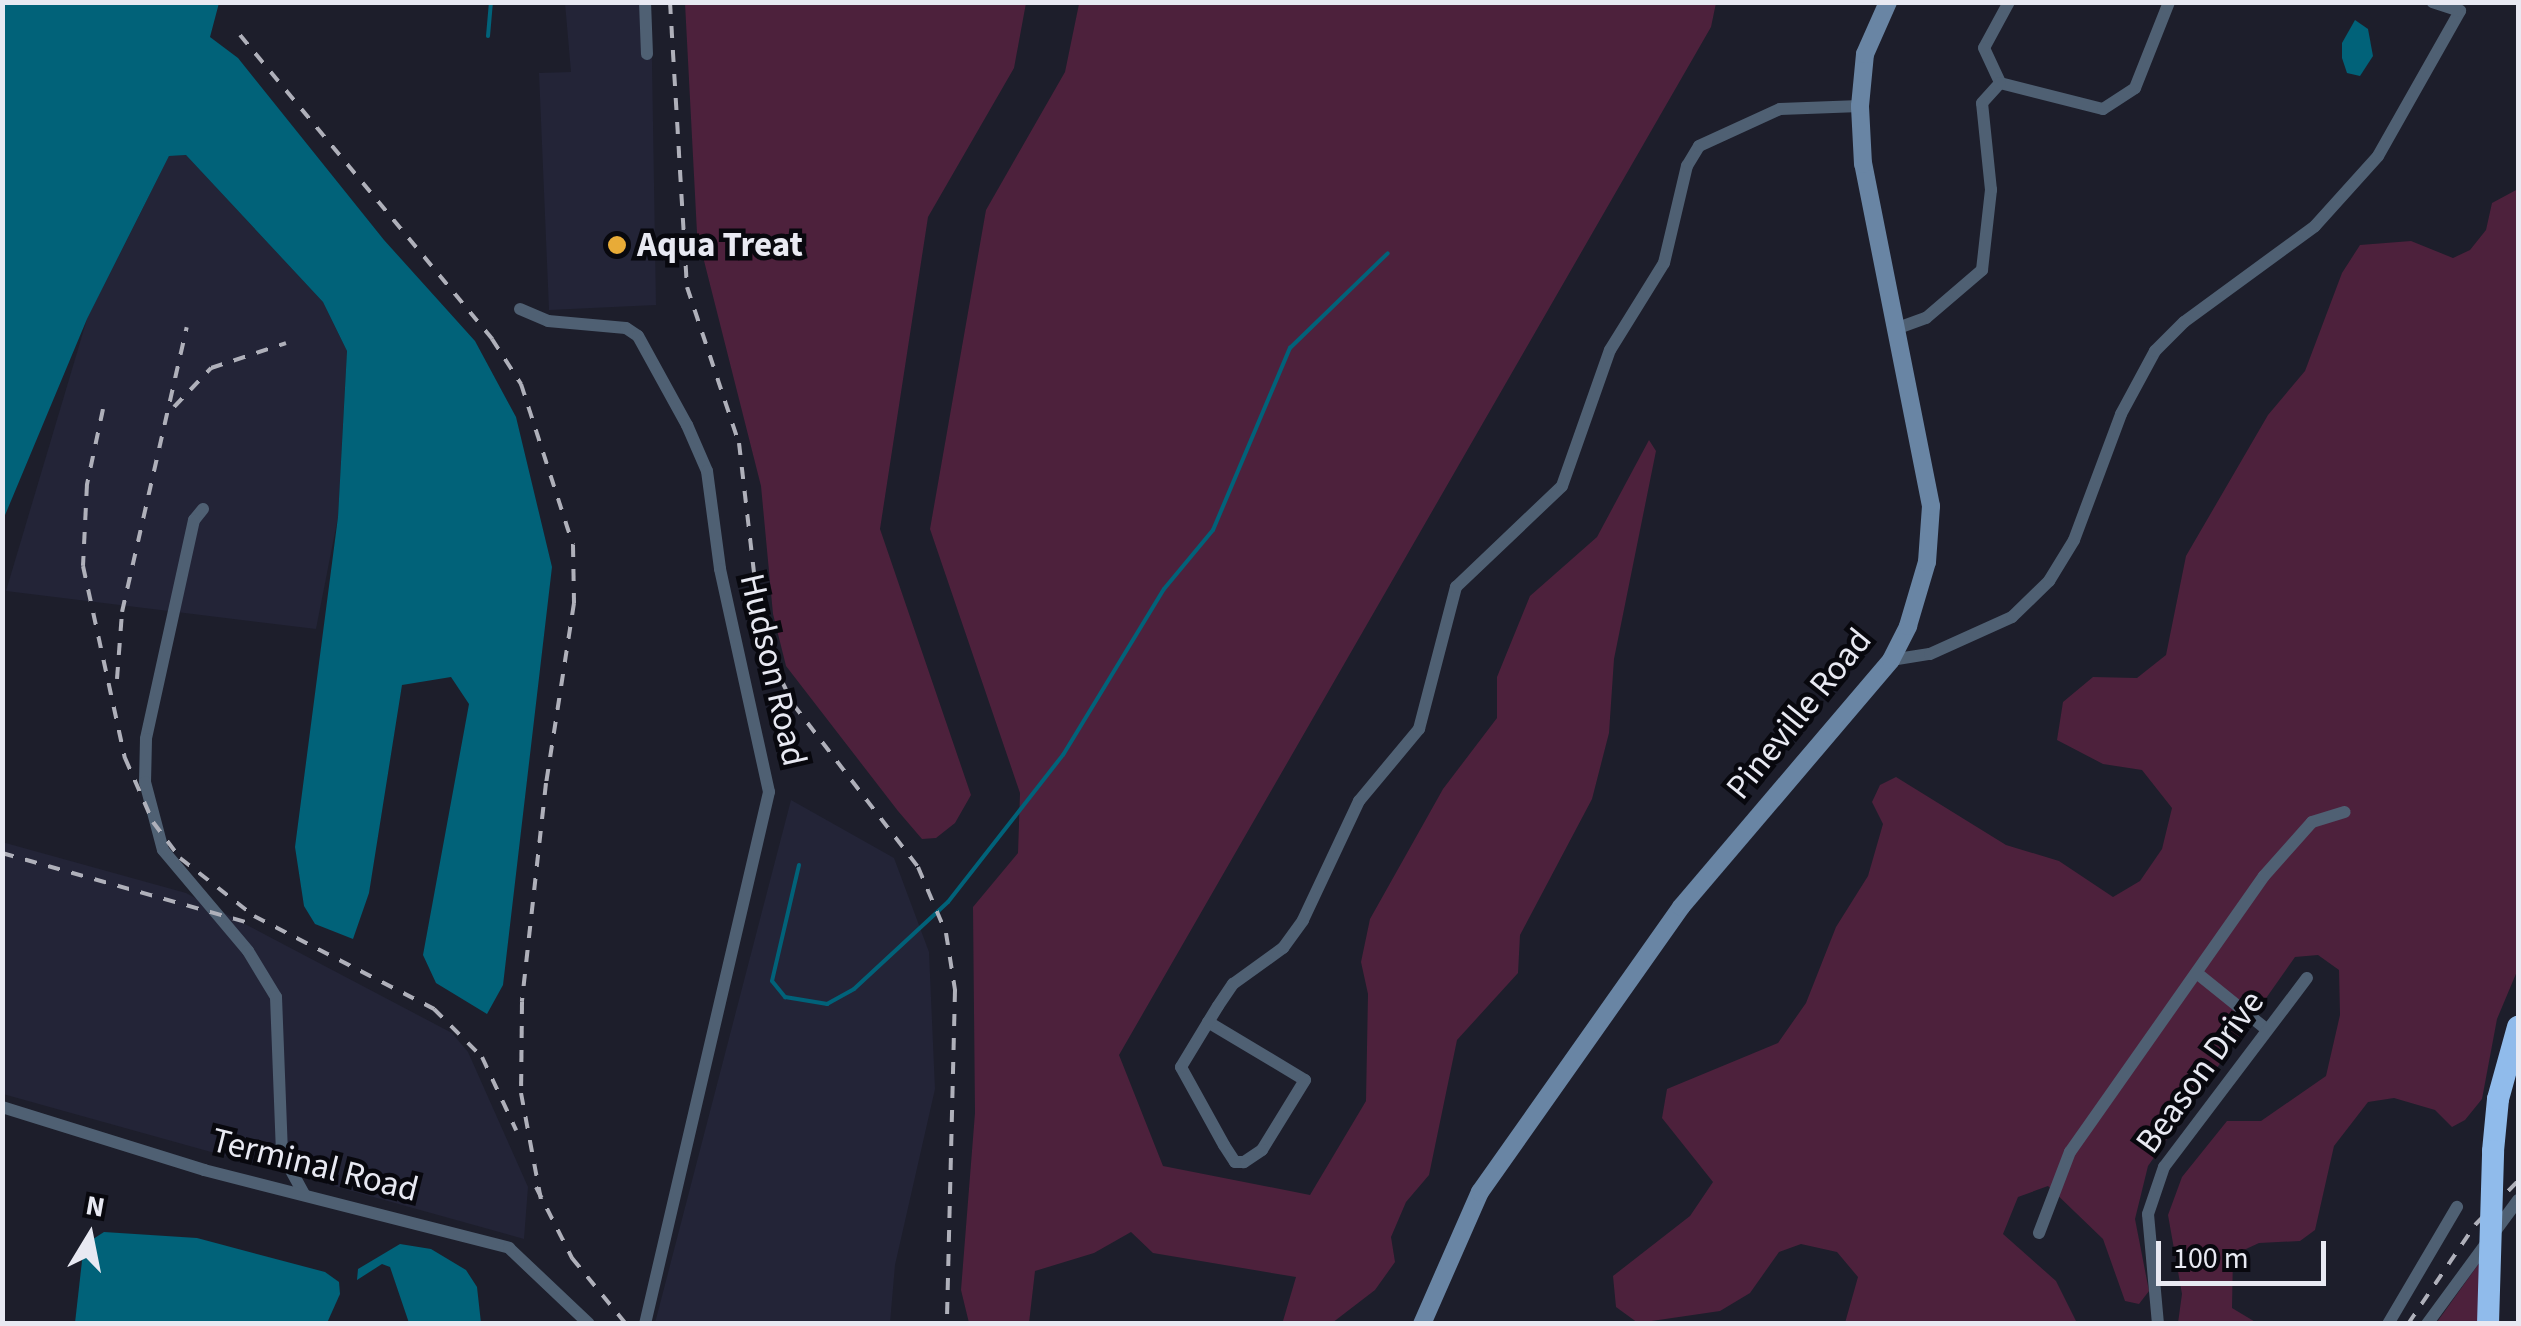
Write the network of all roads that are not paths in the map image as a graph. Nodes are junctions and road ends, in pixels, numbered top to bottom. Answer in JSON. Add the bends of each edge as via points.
{"nodes":[{"id":1,"x":645,"y":2,"type":"edge"},
{"id":2,"x":1888,"y":2,"type":"edge"},
{"id":3,"x":2009,"y":2,"type":"edge"},
{"id":4,"x":2169,"y":2,"type":"edge"},
{"id":5,"x":2432,"y":2,"type":"edge"},
{"id":6,"x":648,"y":54,"type":"dead end"},
{"id":7,"x":2000,"y":83,"type":"junction"},
{"id":8,"x":1860,"y":106,"type":"junction"},
{"id":9,"x":520,"y":309,"type":"dead end"},
{"id":10,"x":1898,"y":328,"type":"junction"},
{"id":11,"x":203,"y":508,"type":"dead end"},
{"id":12,"x":1892,"y":660,"type":"junction"},
{"id":13,"x":2346,"y":812,"type":"dead end"},
{"id":14,"x":2198,"y":974,"type":"junction"},
{"id":15,"x":2307,"y":978,"type":"dead end"},
{"id":16,"x":1208,"y":1022,"type":"junction"},
{"id":17,"x":2518,"y":1027,"type":"edge"},
{"id":18,"x":2265,"y":1028,"type":"junction"},
{"id":19,"x":2,"y":1107,"type":"edge"},
{"id":20,"x":304,"y":1194,"type":"junction"},
{"id":21,"x":2518,"y":1200,"type":"edge"},
{"id":22,"x":2456,"y":1207,"type":"dead end"},
{"id":23,"x":2038,"y":1234,"type":"dead end"},
{"id":24,"x":589,"y":1324,"type":"edge"},
{"id":25,"x":644,"y":1324,"type":"edge"},
{"id":26,"x":1422,"y":1324,"type":"edge"},
{"id":27,"x":2158,"y":1324,"type":"edge"},
{"id":28,"x":2388,"y":1324,"type":"edge"},
{"id":29,"x":2426,"y":1324,"type":"edge"},
{"id":30,"x":2488,"y":1324,"type":"edge"}],
"edges":[{"from":1,"to":6,"type":"street"},
{"from":2,"to":8,"type":"main road","name":"Pineville Road","via":[[1865,54]]},
{"from":3,"to":7,"type":"street","via":[[1984,48]]},
{"from":4,"to":7,"type":"street","via":[[2136,88],[2110,109]]},
{"from":5,"to":12,"type":"street","via":[[2460,11],[2350,193],[2155,351],[2121,414],[2074,540],[2049,581],[2012,617],[1930,654]]},
{"from":7,"to":10,"type":"street","via":[[1982,103],[1991,190],[1982,270],[1926,318]]},
{"from":8,"to":10,"type":"main road","name":"Pineville Road","via":[[1863,164]]},
{"from":8,"to":16,"type":"street","via":[[1780,108],[1698,146],[1664,263],[1610,350],[1562,486],[1456,587],[1419,729],[1359,801],[1283,948],[1233,984]]},
{"from":9,"to":25,"type":"street","name":"Hudson Road","via":[[548,321],[599,324],[638,336],[688,424],[707,470],[720,568],[770,792]]},
{"from":10,"to":12,"type":"main road","name":"Pineville Road","via":[[1930,506],[1928,562]]},
{"from":11,"to":20,"type":"street","via":[[194,520],[146,739],[145,782],[163,850],[248,950],[276,997],[282,1154]]},
{"from":12,"to":26,"type":"main road","name":"Pineville Road","via":[[1681,907],[1563,1072],[1480,1192]]},
{"from":13,"to":14,"type":"street","via":[[2312,822],[2264,876]]},
{"from":14,"to":18,"type":"street"},
{"from":14,"to":23,"type":"street","via":[[2070,1152]]},
{"from":15,"to":18,"type":"street","name":"Beason Drive"},
{"from":16,"to":16,"type":"street","via":[[1181,1067],[1224,1145],[1236,1162],[1244,1162],[1262,1150],[1305,1080]]},
{"from":17,"to":30,"type":"highway","bridge":true,"via":[[2498,1098]]},
{"from":18,"to":27,"type":"street","name":"Beason Drive","via":[[2164,1166],[2148,1214]]},
{"from":19,"to":20,"type":"street","name":"Terminal Road"},
{"from":20,"to":24,"type":"street","name":"Terminal Road","via":[[510,1248]]},
{"from":21,"to":29,"type":"street"},
{"from":22,"to":28,"type":"street"}]}
